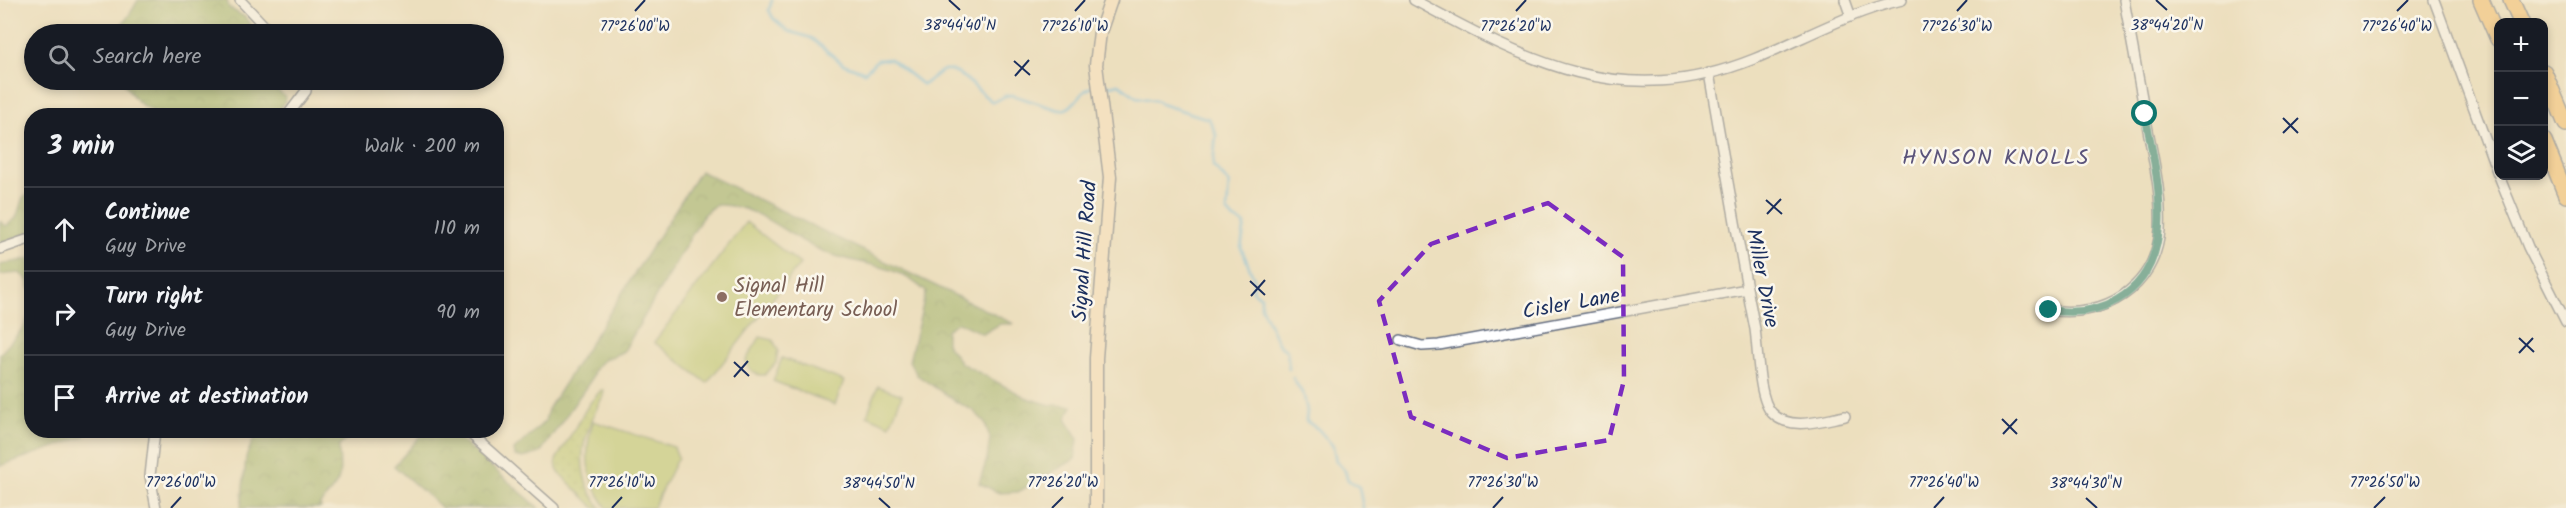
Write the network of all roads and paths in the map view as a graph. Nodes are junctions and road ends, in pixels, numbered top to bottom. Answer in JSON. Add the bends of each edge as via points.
{"nodes":[{"id":1,"x":240,"y":0,"type":"edge"},
{"id":2,"x":1110,"y":0,"type":"edge"},
{"id":3,"x":1414,"y":0,"type":"edge"},
{"id":4,"x":1845,"y":0,"type":"edge"},
{"id":5,"x":1902,"y":0,"type":"edge"},
{"id":6,"x":2124,"y":0,"type":"edge"},
{"id":7,"x":2434,"y":0,"type":"edge"},
{"id":8,"x":2481,"y":0,"type":"edge"},
{"id":9,"x":2511,"y":0,"type":"edge"},
{"id":10,"x":1851,"y":17,"type":"junction"},
{"id":11,"x":2519,"y":18,"type":"edge"},
{"id":12,"x":263,"y":24,"type":"edge"},
{"id":13,"x":2494,"y":28,"type":"edge"},
{"id":14,"x":1709,"y":73,"type":"junction"},
{"id":15,"x":2548,"y":81,"type":"edge"},
{"id":16,"x":306,"y":90,"type":"edge"},
{"id":17,"x":293,"y":108,"type":"edge"},
{"id":18,"x":2566,"y":124,"type":"edge"},
{"id":19,"x":2548,"y":151,"type":"edge"},
{"id":20,"x":2494,"y":162,"type":"edge"},
{"id":21,"x":2501,"y":180,"type":"edge"},
{"id":22,"x":2566,"y":195,"type":"edge"},
{"id":23,"x":24,"y":241,"type":"edge"},
{"id":24,"x":0,"y":249,"type":"edge"},
{"id":25,"x":1747,"y":290,"type":"junction"},
{"id":26,"x":2049,"y":310,"type":"dead end"},
{"id":27,"x":2566,"y":322,"type":"edge"},
{"id":28,"x":1401,"y":340,"type":"dead end"},
{"id":29,"x":1845,"y":416,"type":"dead end"},
{"id":30,"x":154,"y":438,"type":"edge"},
{"id":31,"x":475,"y":438,"type":"edge"},
{"id":32,"x":156,"y":508,"type":"edge"},
{"id":33,"x":554,"y":508,"type":"edge"},
{"id":34,"x":1096,"y":508,"type":"edge"}],
"edges":[{"from":1,"to":12,"type":"street"},
{"from":2,"to":34,"type":"main road","name":"Signal Hill Road","via":[[1100,32],[1096,65],[1110,188],[1095,389]]},
{"from":3,"to":14,"type":"street","via":[[1492,42],[1569,71],[1641,81]]},
{"from":4,"to":10,"type":"street"},
{"from":5,"to":10,"type":"street"},
{"from":6,"to":26,"type":"street","via":[[2156,174],[2160,214],[2157,244],[2147,271],[2122,297],[2086,311]]},
{"from":7,"to":20,"type":"street"},
{"from":8,"to":13,"type":"highway"},
{"from":9,"to":11,"type":"highway"},
{"from":10,"to":14,"type":"street","via":[[1753,59]]},
{"from":14,"to":25,"type":"street","name":"Miller Drive"},
{"from":15,"to":18,"type":"highway"},
{"from":16,"to":17,"type":"street"},
{"from":19,"to":22,"type":"highway"},
{"from":21,"to":27,"type":"street","via":[[2530,252]]},
{"from":23,"to":24,"type":"street"},
{"from":25,"to":28,"type":"street","name":"Cisler Lane","via":[[1439,345],[1422,346]]},
{"from":25,"to":29,"type":"street","name":"Miller Drive","via":[[1768,409],[1795,424]]},
{"from":30,"to":32,"type":"street","via":[[150,476]]},
{"from":31,"to":33,"type":"street"}]}
